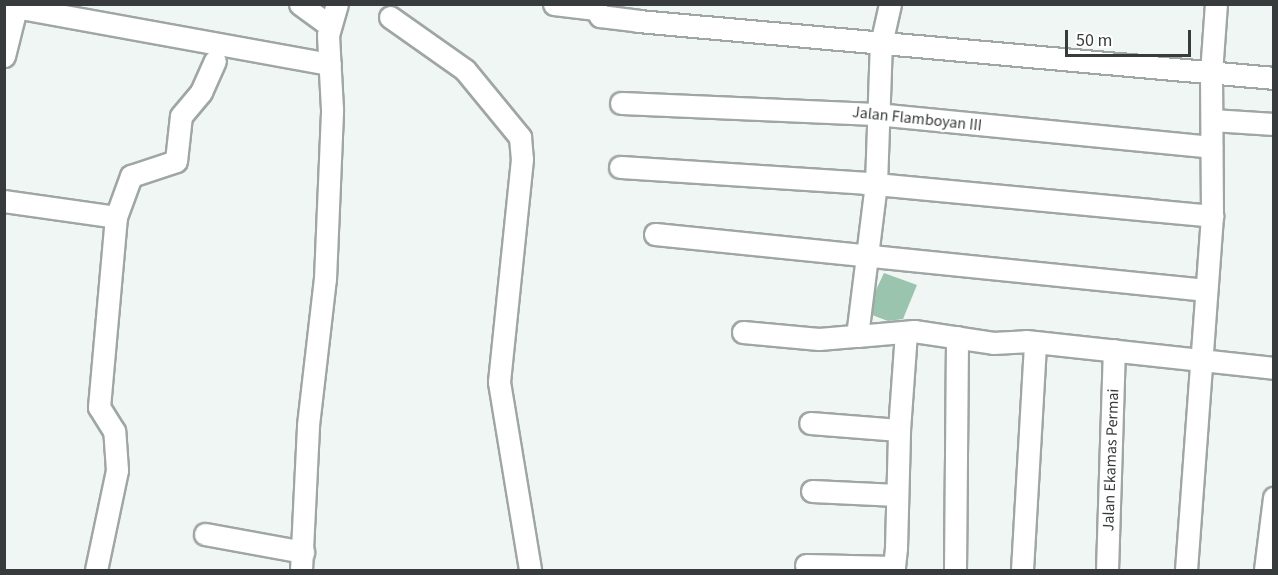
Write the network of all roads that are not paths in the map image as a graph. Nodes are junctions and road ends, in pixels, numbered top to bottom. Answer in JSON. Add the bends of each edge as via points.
{"nodes":[{"id":1,"x":300,"y":4,"type":"edge"},
{"id":2,"x":337,"y":4,"type":"edge"},
{"id":3,"x":890,"y":4,"type":"edge"},
{"id":4,"x":1216,"y":4,"type":"edge"},
{"id":5,"x":12,"y":5,"type":"edge"},
{"id":6,"x":575,"y":6,"type":"edge"},
{"id":7,"x":390,"y":17,"type":"dead end"},
{"id":8,"x":329,"y":25,"type":"junction"},
{"id":9,"x":881,"y":44,"type":"junction"},
{"id":10,"x":4,"y":56,"type":"edge"},
{"id":11,"x":215,"y":61,"type":"dead end"},
{"id":12,"x":330,"y":64,"type":"junction"},
{"id":13,"x":1211,"y":74,"type":"junction"},
{"id":14,"x":1274,"y":78,"type":"edge"},
{"id":15,"x":621,"y":103,"type":"dead end"},
{"id":16,"x":876,"y":114,"type":"junction"},
{"id":17,"x":1212,"y":120,"type":"junction"},
{"id":18,"x":1274,"y":124,"type":"edge"},
{"id":19,"x":1211,"y":147,"type":"junction"},
{"id":20,"x":620,"y":167,"type":"dead end"},
{"id":21,"x":876,"y":184,"type":"junction"},
{"id":22,"x":4,"y":201,"type":"edge"},
{"id":23,"x":1212,"y":216,"type":"junction"},
{"id":24,"x":116,"y":217,"type":"junction"},
{"id":25,"x":655,"y":234,"type":"dead end"},
{"id":26,"x":868,"y":257,"type":"junction"},
{"id":27,"x":1206,"y":290,"type":"junction"},
{"id":28,"x":743,"y":332,"type":"dead end"},
{"id":29,"x":906,"y":332,"type":"junction"},
{"id":30,"x":857,"y":336,"type":"junction"},
{"id":31,"x":957,"y":337,"type":"junction"},
{"id":32,"x":1035,"y":342,"type":"junction"},
{"id":33,"x":1114,"y":350,"type":"junction"},
{"id":34,"x":1201,"y":362,"type":"junction"},
{"id":35,"x":1274,"y":368,"type":"edge"},
{"id":36,"x":810,"y":423,"type":"dead end"},
{"id":37,"x":899,"y":430,"type":"junction"},
{"id":38,"x":812,"y":491,"type":"dead end"},
{"id":39,"x":897,"y":495,"type":"junction"},
{"id":40,"x":1274,"y":498,"type":"edge"},
{"id":41,"x":205,"y":534,"type":"dead end"},
{"id":42,"x":302,"y":561,"type":"edge"},
{"id":43,"x":806,"y":565,"type":"dead end"},
{"id":44,"x":906,"y":569,"type":"edge"},
{"id":45,"x":96,"y":570,"type":"edge"},
{"id":46,"x":530,"y":570,"type":"edge"},
{"id":47,"x":955,"y":570,"type":"edge"},
{"id":48,"x":1022,"y":570,"type":"edge"},
{"id":49,"x":1107,"y":570,"type":"edge"},
{"id":50,"x":1186,"y":570,"type":"edge"},
{"id":51,"x":1265,"y":570,"type":"edge"}],
"edges":[{"from":1,"to":8,"type":"street"},
{"from":2,"to":8,"type":"street"},
{"from":3,"to":9,"type":"street"},
{"from":4,"to":13,"type":"street"},
{"from":5,"to":10,"type":"street"},
{"from":5,"to":12,"type":"street"},
{"from":6,"to":9,"type":"street","via":[[600,16],[638,21]]},
{"from":7,"to":46,"type":"street","via":[[465,70],[520,137],[516,231],[499,382]]},
{"from":8,"to":12,"type":"street"},
{"from":9,"to":13,"type":"street"},
{"from":9,"to":16,"type":"street"},
{"from":11,"to":24,"type":"street","via":[[201,92],[181,116],[176,161],[131,176]]},
{"from":12,"to":42,"type":"street","via":[[325,279],[309,425]]},
{"from":13,"to":14,"type":"street"},
{"from":13,"to":17,"type":"street"},
{"from":15,"to":16,"type":"street","name":"Jalan Flamboyan III"},
{"from":16,"to":19,"type":"street","name":"Jalan Flamboyan III"},
{"from":16,"to":21,"type":"street"},
{"from":17,"to":18,"type":"street"},
{"from":17,"to":19,"type":"street"},
{"from":19,"to":23,"type":"street"},
{"from":20,"to":21,"type":"street"},
{"from":21,"to":23,"type":"street"},
{"from":21,"to":26,"type":"street"},
{"from":22,"to":24,"type":"street"},
{"from":23,"to":27,"type":"street"},
{"from":24,"to":45,"type":"street","via":[[99,406],[114,431],[117,470]]},
{"from":25,"to":26,"type":"street"},
{"from":26,"to":27,"type":"street"},
{"from":26,"to":30,"type":"street"},
{"from":27,"to":34,"type":"street"},
{"from":28,"to":30,"type":"street","via":[[819,339]]},
{"from":29,"to":30,"type":"street"},
{"from":29,"to":31,"type":"street"},
{"from":29,"to":37,"type":"street"},
{"from":31,"to":32,"type":"street","via":[[993,343]]},
{"from":31,"to":47,"type":"street"},
{"from":32,"to":33,"type":"street"},
{"from":32,"to":48,"type":"street"},
{"from":33,"to":34,"type":"street"},
{"from":33,"to":49,"type":"street","name":"Jalan Ekamas Permai"},
{"from":34,"to":35,"type":"street"},
{"from":34,"to":50,"type":"street"},
{"from":36,"to":37,"type":"street"},
{"from":37,"to":39,"type":"street"},
{"from":38,"to":39,"type":"street"},
{"from":39,"to":44,"type":"street"},
{"from":40,"to":51,"type":"street"},
{"from":41,"to":42,"type":"street"},
{"from":43,"to":44,"type":"street"}]}
